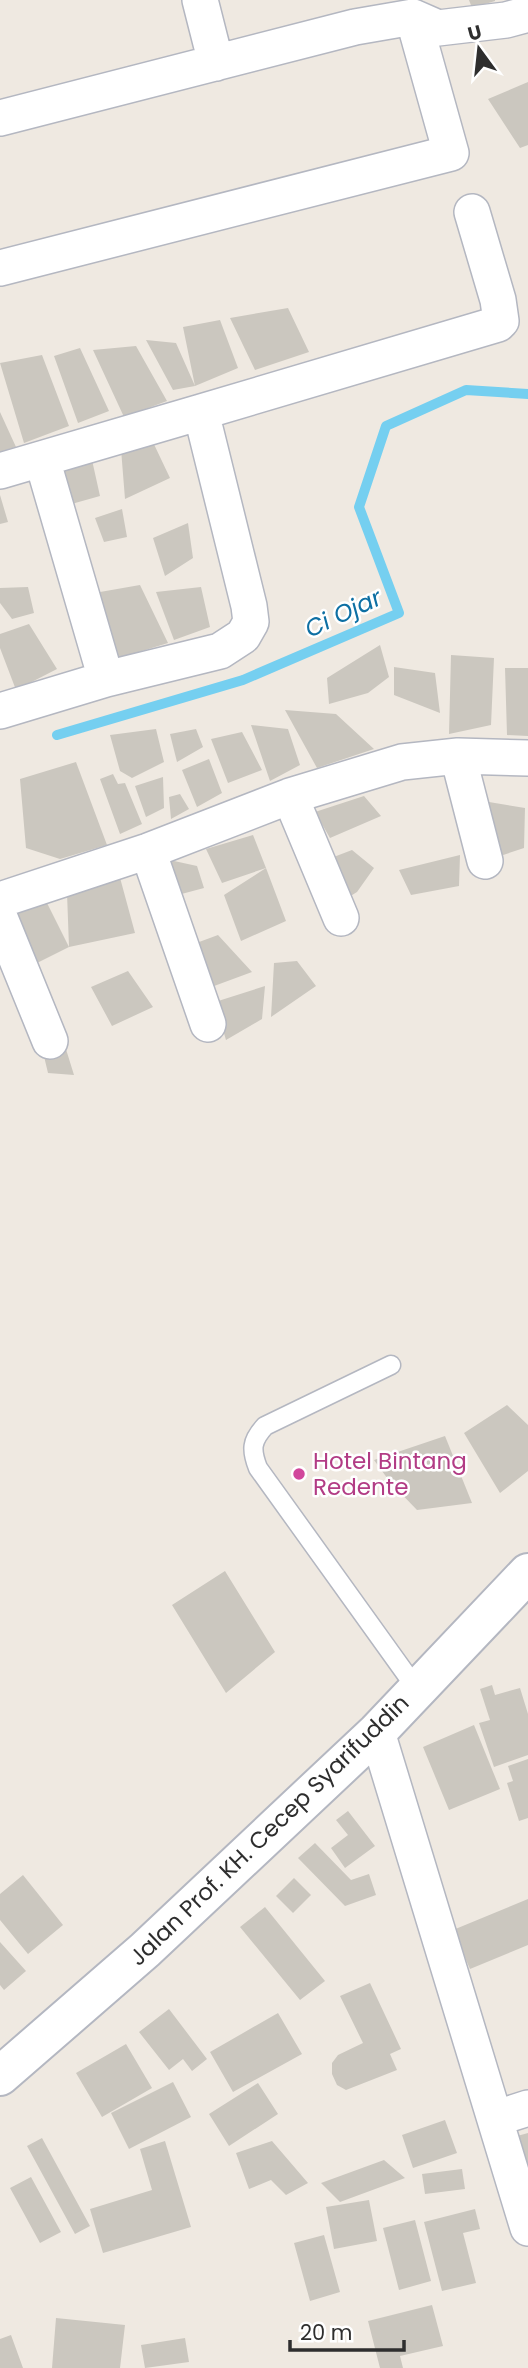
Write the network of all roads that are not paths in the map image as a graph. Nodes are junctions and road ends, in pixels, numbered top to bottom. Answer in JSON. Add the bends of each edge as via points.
{"nodes":[{"id":1,"x":200,"y":0,"type":"edge"},
{"id":2,"x":528,"y":14,"type":"edge"},
{"id":3,"x":413,"y":17,"type":"junction"},
{"id":4,"x":216,"y":63,"type":"junction"},
{"id":5,"x":0,"y":118,"type":"edge"},
{"id":6,"x":472,"y":212,"type":"dead end"},
{"id":7,"x":0,"y":268,"type":"edge"},
{"id":8,"x":201,"y":412,"type":"junction"},
{"id":9,"x":42,"y":459,"type":"junction"},
{"id":10,"x":0,"y":471,"type":"edge"},
{"id":11,"x":106,"y":679,"type":"junction"},
{"id":12,"x":0,"y":711,"type":"edge"},
{"id":13,"x":458,"y":756,"type":"junction"},
{"id":14,"x":528,"y":758,"type":"edge"},
{"id":15,"x":290,"y":796,"type":"junction"},
{"id":16,"x":148,"y":851,"type":"junction"},
{"id":17,"x":485,"y":861,"type":"dead end"},
{"id":18,"x":0,"y":900,"type":"edge"},
{"id":19,"x":0,"y":918,"type":"edge"},
{"id":20,"x":341,"y":918,"type":"dead end"},
{"id":21,"x":208,"y":1024,"type":"dead end"},
{"id":22,"x":50,"y":1041,"type":"dead end"},
{"id":23,"x":391,"y":1365,"type":"dead end"},
{"id":24,"x":528,"y":1573,"type":"edge"},
{"id":25,"x":416,"y":1688,"type":"junction"},
{"id":26,"x":377,"y":1732,"type":"junction"},
{"id":27,"x":0,"y":2076,"type":"edge"},
{"id":28,"x":512,"y":2113,"type":"edge"},
{"id":29,"x":528,"y":2228,"type":"edge"}],
"edges":[{"from":1,"to":4,"type":"street"},
{"from":2,"to":3,"type":"street","via":[[438,28]]},
{"from":3,"to":4,"type":"street"},
{"from":3,"to":7,"type":"street","via":[[454,164]]},
{"from":4,"to":5,"type":"street"},
{"from":6,"to":8,"type":"street","via":[[498,300],[498,324]]},
{"from":8,"to":9,"type":"street"},
{"from":8,"to":11,"type":"street","via":[[251,622],[243,636],[220,651]]},
{"from":9,"to":10,"type":"street"},
{"from":9,"to":11,"type":"street"},
{"from":11,"to":12,"type":"street"},
{"from":13,"to":14,"type":"street"},
{"from":13,"to":15,"type":"street","via":[[402,762]]},
{"from":13,"to":17,"type":"street"},
{"from":15,"to":16,"type":"street"},
{"from":15,"to":20,"type":"street"},
{"from":16,"to":18,"type":"street"},
{"from":16,"to":21,"type":"street"},
{"from":19,"to":22,"type":"street"},
{"from":23,"to":25,"type":"lane","via":[[265,1426],[255,1437],[253,1453],[258,1468]]},
{"from":24,"to":25,"type":"main road","name":"Jalan Prof. KH. Cecep Syarifuddin"},
{"from":25,"to":26,"type":"main road","name":"Jalan Prof. KH. Cecep Syarifuddin"},
{"from":26,"to":27,"type":"main road","name":"Jalan Prof. KH. Cecep Syarifuddin","via":[[145,1950]]},
{"from":26,"to":28,"type":"street"},
{"from":28,"to":29,"type":"street"}]}
